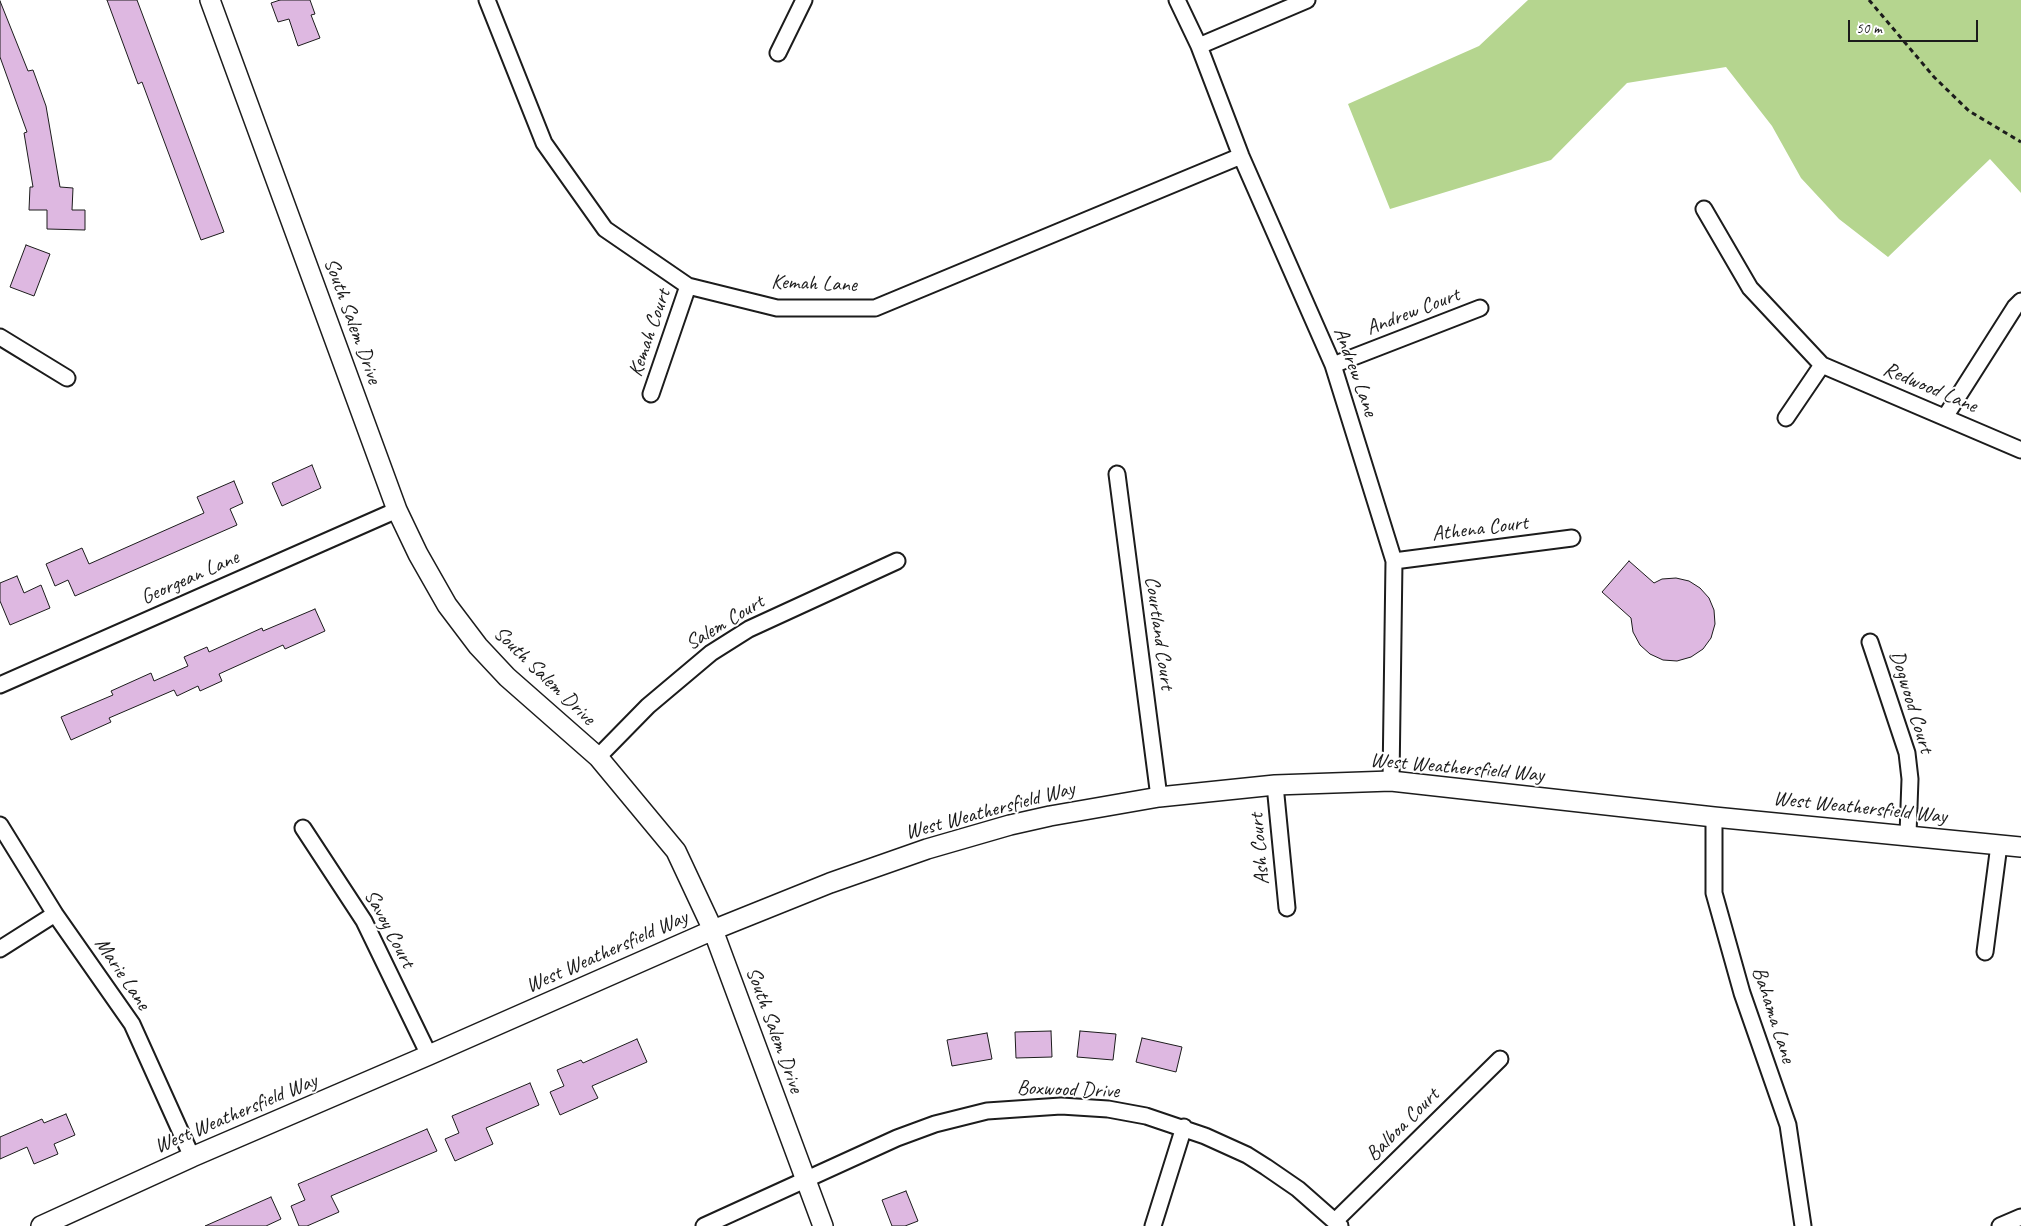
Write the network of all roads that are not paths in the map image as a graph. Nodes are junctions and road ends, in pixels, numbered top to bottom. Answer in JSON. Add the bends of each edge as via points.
{"nodes":[{"id":1,"x":210,"y":0,"type":"edge"},
{"id":2,"x":487,"y":0,"type":"edge"},
{"id":3,"x":804,"y":0,"type":"edge"},
{"id":4,"x":1177,"y":0,"type":"edge"},
{"id":5,"x":1307,"y":0,"type":"edge"},
{"id":6,"x":1199,"y":46,"type":"junction"},
{"id":7,"x":778,"y":53,"type":"dead end"},
{"id":8,"x":1241,"y":156,"type":"junction"},
{"id":9,"x":1704,"y":209,"type":"dead end"},
{"id":10,"x":688,"y":286,"type":"junction"},
{"id":11,"x":2021,"y":301,"type":"edge"},
{"id":12,"x":1480,"y":308,"type":"dead end"},
{"id":13,"x":0,"y":337,"type":"edge"},
{"id":14,"x":1333,"y":365,"type":"junction"},
{"id":15,"x":1822,"y":365,"type":"junction"},
{"id":16,"x":67,"y":378,"type":"dead end"},
{"id":17,"x":651,"y":394,"type":"dead end"},
{"id":18,"x":1945,"y":417,"type":"junction"},
{"id":19,"x":1786,"y":418,"type":"dead end"},
{"id":20,"x":2021,"y":450,"type":"edge"},
{"id":21,"x":1117,"y":474,"type":"dead end"},
{"id":22,"x":397,"y":510,"type":"junction"},
{"id":23,"x":1572,"y":538,"type":"dead end"},
{"id":24,"x":897,"y":561,"type":"dead end"},
{"id":25,"x":1394,"y":561,"type":"junction"},
{"id":26,"x":1870,"y":642,"type":"dead end"},
{"id":27,"x":0,"y":685,"type":"edge"},
{"id":28,"x":598,"y":758,"type":"junction"},
{"id":29,"x":1392,"y":782,"type":"junction"},
{"id":30,"x":1275,"y":785,"type":"junction"},
{"id":31,"x":1159,"y":797,"type":"junction"},
{"id":32,"x":1714,"y":816,"type":"junction"},
{"id":33,"x":0,"y":825,"type":"edge"},
{"id":34,"x":303,"y":828,"type":"dead end"},
{"id":35,"x":1908,"y":834,"type":"junction"},
{"id":36,"x":1998,"y":844,"type":"junction"},
{"id":37,"x":2021,"y":847,"type":"edge"},
{"id":38,"x":1287,"y":908,"type":"dead end"},
{"id":39,"x":55,"y":914,"type":"junction"},
{"id":40,"x":713,"y":930,"type":"junction"},
{"id":41,"x":0,"y":949,"type":"edge"},
{"id":42,"x":1985,"y":952,"type":"dead end"},
{"id":43,"x":429,"y":1055,"type":"junction"},
{"id":44,"x":1500,"y":1059,"type":"dead end"},
{"id":45,"x":1184,"y":1127,"type":"junction"},
{"id":46,"x":192,"y":1157,"type":"junction"},
{"id":47,"x":806,"y":1180,"type":"junction"},
{"id":48,"x":2021,"y":1217,"type":"edge"},
{"id":49,"x":1337,"y":1224,"type":"edge"},
{"id":50,"x":41,"y":1226,"type":"edge"},
{"id":51,"x":704,"y":1226,"type":"edge"},
{"id":52,"x":823,"y":1226,"type":"edge"},
{"id":53,"x":1153,"y":1226,"type":"edge"},
{"id":54,"x":1803,"y":1226,"type":"edge"},
{"id":55,"x":2000,"y":1226,"type":"edge"}],
"edges":[{"from":1,"to":22,"type":"street","name":"South Salem Drive"},
{"from":2,"to":10,"type":"street","name":"Kemah Lane","via":[[549,151],[605,229]]},
{"from":3,"to":7,"type":"street"},
{"from":4,"to":6,"type":"street","name":"Andrew Lane"},
{"from":5,"to":6,"type":"street"},
{"from":6,"to":8,"type":"street","name":"Andrew Lane"},
{"from":8,"to":10,"type":"street","name":"Kemah Lane","via":[[875,308],[777,308]]},
{"from":8,"to":14,"type":"street","name":"Andrew Lane"},
{"from":9,"to":15,"type":"street","name":"Redwood Lane","via":[[1750,288]]},
{"from":10,"to":17,"type":"street","name":"Kemah Court"},
{"from":11,"to":18,"type":"street"},
{"from":12,"to":14,"type":"street","name":"Andrew Court"},
{"from":13,"to":16,"type":"street"},
{"from":14,"to":25,"type":"street","name":"Andrew Lane"},
{"from":15,"to":18,"type":"street","name":"Redwood Lane"},
{"from":15,"to":19,"type":"street"},
{"from":18,"to":20,"type":"street","name":"Redwood Lane"},
{"from":21,"to":31,"type":"street","name":"Courtland Court"},
{"from":22,"to":27,"type":"street","name":"Georgean Lane"},
{"from":22,"to":28,"type":"street","name":"South Salem Drive","via":[[432,580],[478,646],[507,677]]},
{"from":23,"to":25,"type":"street","name":"Athena Court"},
{"from":24,"to":28,"type":"street","name":"Salem Court","via":[[749,629],[711,653],[648,706]]},
{"from":25,"to":29,"type":"street","name":"Andrew Lane"},
{"from":26,"to":35,"type":"street","name":"Dogwood Court","via":[[1907,753],[1910,779]]},
{"from":28,"to":40,"type":"street","name":"South Salem Drive","via":[[676,851]]},
{"from":29,"to":30,"type":"street","name":"West Weathersfield Way"},
{"from":29,"to":32,"type":"street","name":"West Weathersfield Way"},
{"from":30,"to":31,"type":"street","name":"West Weathersfield Way"},
{"from":30,"to":38,"type":"street","name":"Ash Court"},
{"from":31,"to":40,"type":"street","name":"West Weathersfield Way","via":[[1050,816],[961,839],[830,883]]},
{"from":32,"to":35,"type":"street","name":"West Weathersfield Way"},
{"from":32,"to":54,"type":"street","name":"Bahama Lane","via":[[1714,893],[1742,993],[1788,1125]]},
{"from":33,"to":39,"type":"street","name":"Marie Lane"},
{"from":34,"to":43,"type":"street","name":"Savoy Court","via":[[364,921]]},
{"from":35,"to":36,"type":"street","name":"West Weathersfield Way"},
{"from":36,"to":37,"type":"street","name":"West Weathersfield Way"},
{"from":36,"to":42,"type":"street"},
{"from":39,"to":41,"type":"street"},
{"from":39,"to":46,"type":"street","name":"Marie Lane","via":[[132,1024]]},
{"from":40,"to":43,"type":"street","name":"West Weathersfield Way"},
{"from":40,"to":47,"type":"street","name":"South Salem Drive"},
{"from":43,"to":46,"type":"street","name":"West Weathersfield Way"},
{"from":44,"to":49,"type":"street","name":"Balboa Court"},
{"from":45,"to":47,"type":"street","name":"Boxwood Drive","via":[[1146,1116],[1084,1107],[987,1111],[916,1130]]},
{"from":45,"to":49,"type":"street","name":"Boxwood Drive","via":[[1266,1167],[1298,1189]]},
{"from":45,"to":53,"type":"street"},
{"from":46,"to":50,"type":"street","name":"West Weathersfield Way"},
{"from":47,"to":51,"type":"street","name":"Boxwood Drive"},
{"from":47,"to":52,"type":"street","name":"South Salem Drive"},
{"from":48,"to":55,"type":"street"}]}
